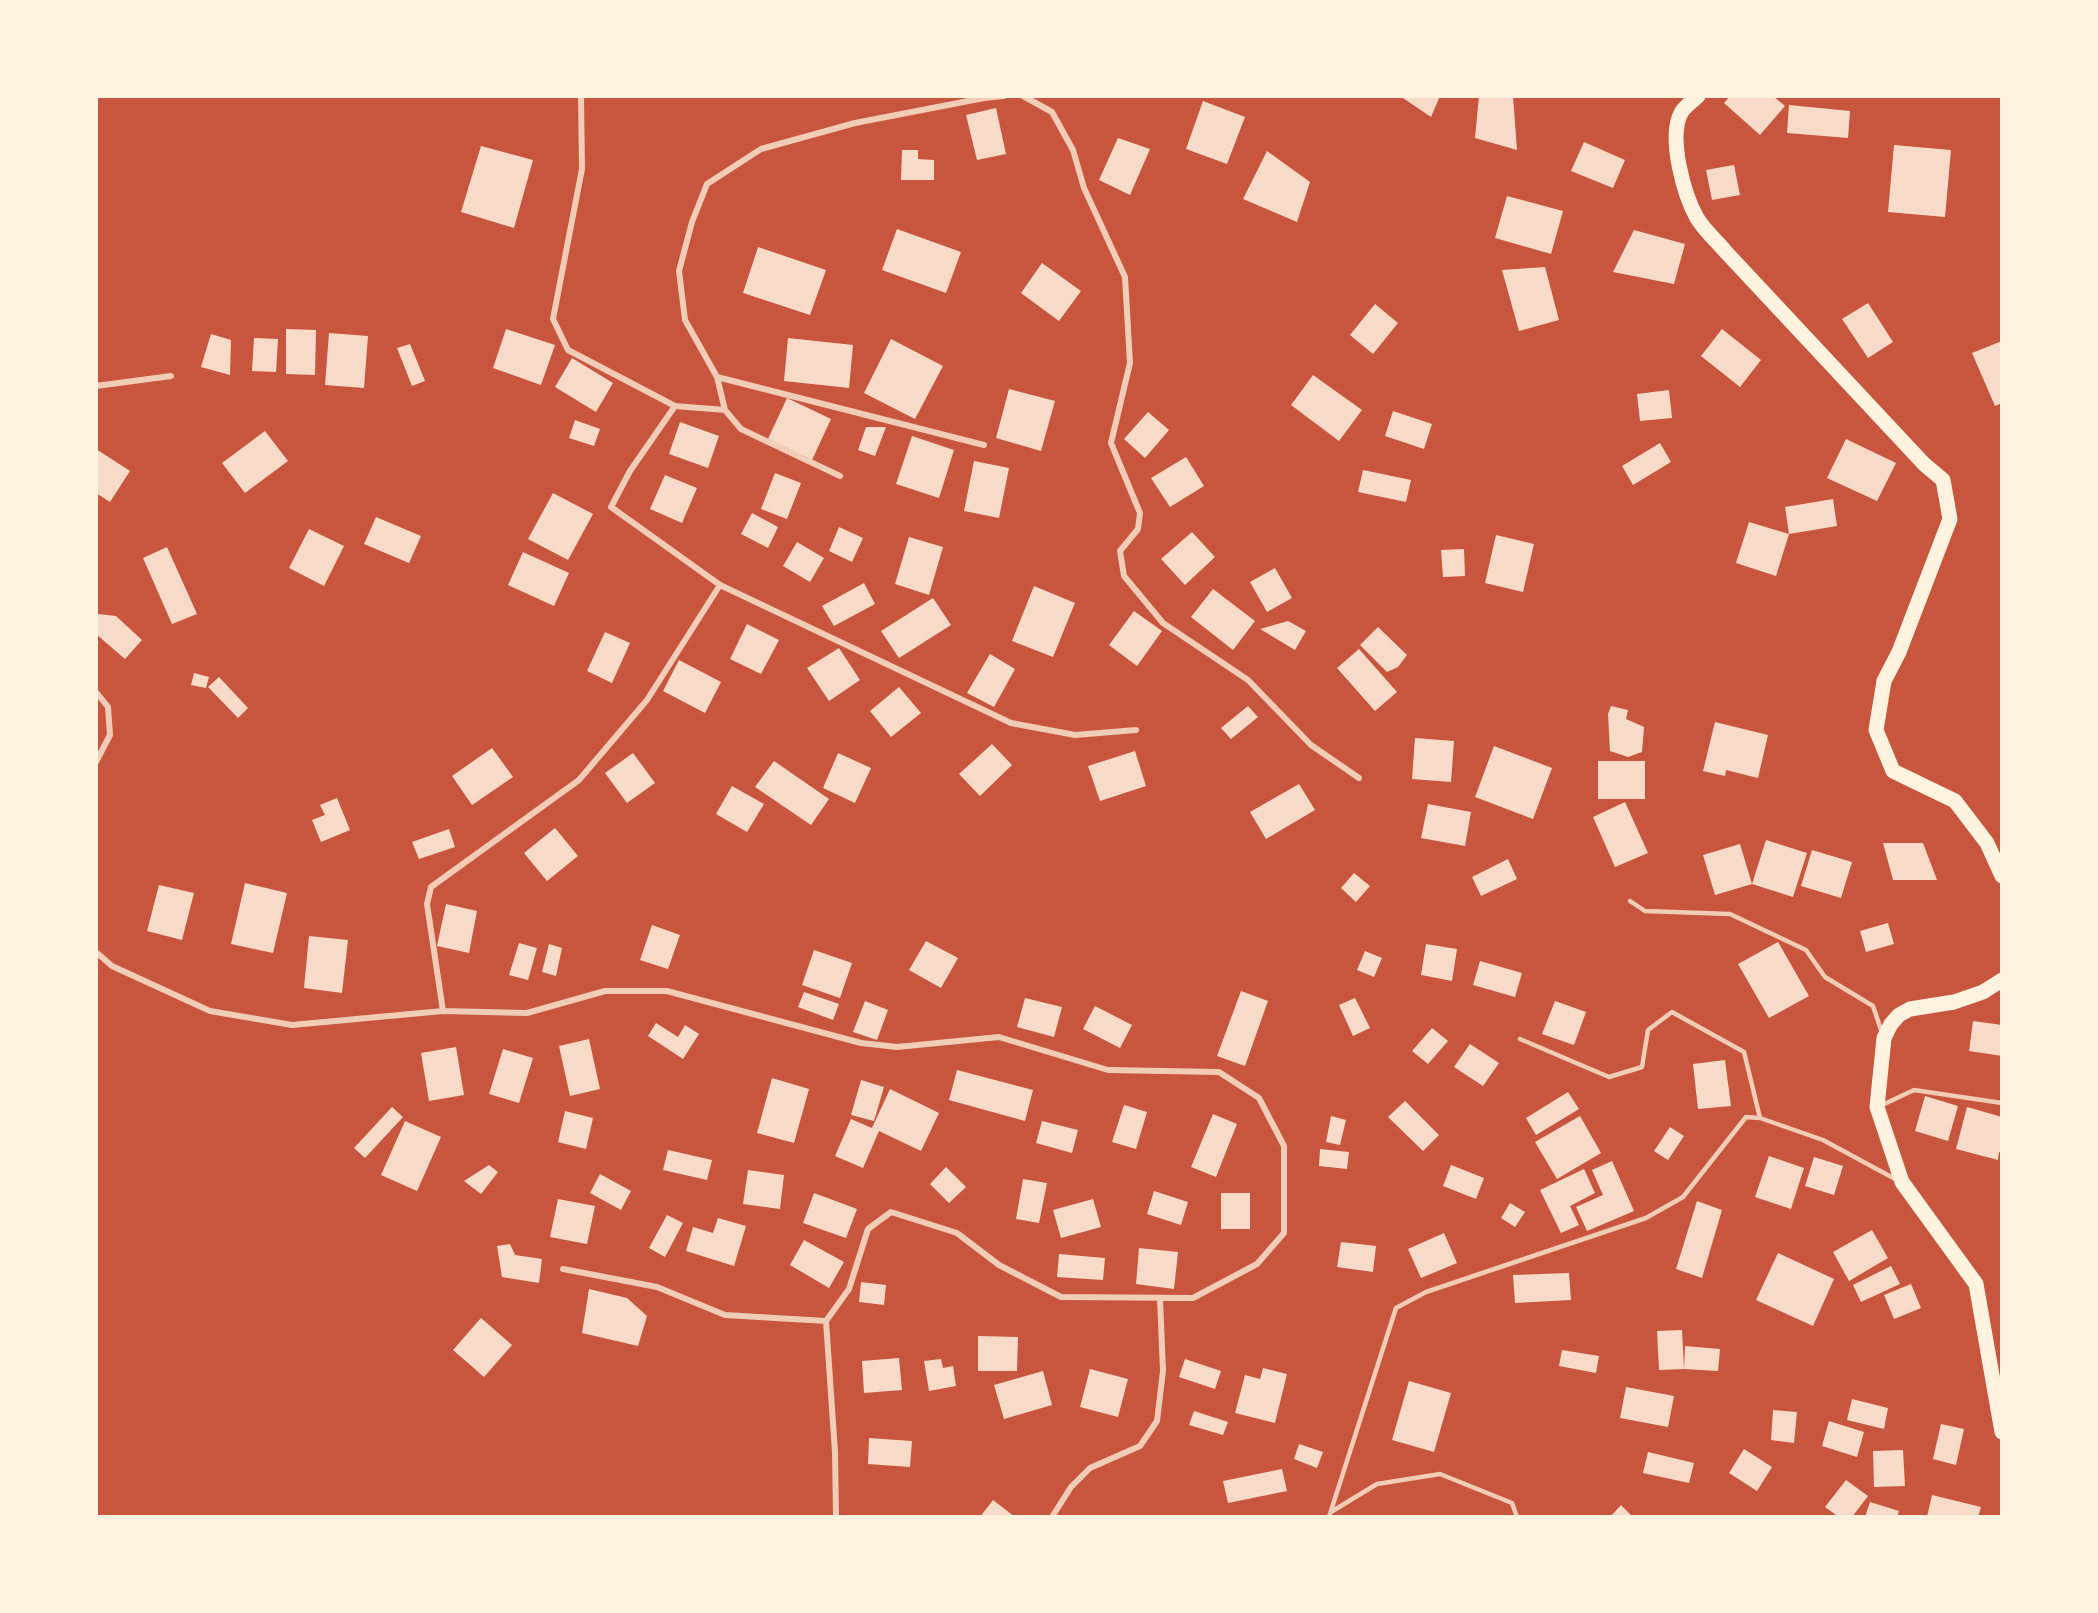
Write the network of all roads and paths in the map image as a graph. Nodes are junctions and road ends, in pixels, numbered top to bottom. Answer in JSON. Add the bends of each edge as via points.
{"nodes":[{"id":1,"x":581,"y":96,"type":"edge"},
{"id":2,"x":1004,"y":96,"type":"edge"},
{"id":3,"x":1023,"y":96,"type":"edge"},
{"id":4,"x":1698,"y":96,"type":"edge"},
{"id":5,"x":171,"y":376,"type":"dead end"},
{"id":6,"x":717,"y":378,"type":"junction"},
{"id":7,"x":96,"y":386,"type":"edge"},
{"id":8,"x":675,"y":406,"type":"junction"},
{"id":9,"x":725,"y":410,"type":"junction"},
{"id":10,"x":984,"y":445,"type":"dead end"},
{"id":11,"x":840,"y":476,"type":"dead end"},
{"id":12,"x":720,"y":585,"type":"junction"},
{"id":13,"x":96,"y":692,"type":"edge"},
{"id":14,"x":1136,"y":730,"type":"dead end"},
{"id":15,"x":96,"y":762,"type":"edge"},
{"id":16,"x":1359,"y":778,"type":"dead end"},
{"id":17,"x":2002,"y":876,"type":"edge"},
{"id":18,"x":1630,"y":901,"type":"dead end"},
{"id":19,"x":96,"y":952,"type":"edge"},
{"id":20,"x":2002,"y":980,"type":"edge"},
{"id":21,"x":443,"y":1011,"type":"junction"},
{"id":22,"x":1884,"y":1038,"type":"junction"},
{"id":23,"x":1520,"y":1039,"type":"dead end"},
{"id":24,"x":2002,"y":1103,"type":"edge"},
{"id":25,"x":1877,"y":1107,"type":"junction"},
{"id":26,"x":1760,"y":1118,"type":"junction"},
{"id":27,"x":1902,"y":1182,"type":"junction"},
{"id":28,"x":563,"y":1269,"type":"dead end"},
{"id":29,"x":1160,"y":1298,"type":"junction"},
{"id":30,"x":826,"y":1321,"type":"junction"},
{"id":31,"x":2002,"y":1432,"type":"edge"},
{"id":32,"x":1329,"y":1515,"type":"edge"},
{"id":33,"x":836,"y":1517,"type":"edge"},
{"id":34,"x":1052,"y":1517,"type":"edge"},
{"id":35,"x":1517,"y":1517,"type":"edge"}],
"edges":[{"from":1,"to":8,"type":"street","via":[[582,169],[553,319],[568,350]]},
{"from":2,"to":6,"type":"street","via":[[855,123],[762,149],[707,184],[679,271],[685,320]]},
{"from":3,"to":16,"type":"street","via":[[1052,112],[1073,150],[1084,188],[1125,277],[1130,363],[1111,443],[1140,513],[1138,529],[1120,551],[1124,576],[1162,623],[1248,680],[1311,746]]},
{"from":4,"to":17,"type":"main road","via":[[1681,112],[1676,133],[1677,155],[1697,219],[1923,464],[1943,480],[1950,519],[1884,681],[1876,730],[1893,771],[1954,801],[1987,843]]},
{"from":5,"to":7,"type":"street"},
{"from":6,"to":9,"type":"street"},
{"from":6,"to":10,"type":"street"},
{"from":8,"to":9,"type":"street"},
{"from":8,"to":12,"type":"street","via":[[630,471],[611,507]]},
{"from":9,"to":11,"type":"street","via":[[741,429]]},
{"from":12,"to":14,"type":"street","via":[[1011,723],[1075,735]]},
{"from":12,"to":21,"type":"street","via":[[647,700],[579,780],[431,887],[427,904]]},
{"from":13,"to":15,"type":"street","via":[[108,707],[110,735]]},
{"from":18,"to":22,"type":"lane","via":[[1645,910],[1730,914],[1806,951],[1825,976],[1874,1006]]},
{"from":19,"to":21,"type":"street","via":[[112,966],[210,1011],[292,1025]]},
{"from":20,"to":22,"type":"main road","via":[[1954,1002],[1911,1009],[1891,1024]]},
{"from":21,"to":29,"type":"street","via":[[527,1013],[606,991],[667,991],[861,1043],[897,1047],[999,1037],[1108,1070],[1219,1072],[1259,1098],[1284,1146],[1284,1233],[1257,1264],[1193,1298]]},
{"from":22,"to":25,"type":"main road"},
{"from":23,"to":26,"type":"lane","via":[[1609,1077],[1642,1067],[1648,1030],[1672,1012],[1744,1052]]},
{"from":24,"to":25,"type":"lane","via":[[1914,1090]]},
{"from":25,"to":27,"type":"main road"},
{"from":26,"to":27,"type":"lane","via":[[1823,1140]]},
{"from":26,"to":32,"type":"lane","via":[[1746,1117],[1683,1197],[1646,1218],[1426,1292],[1396,1308]]},
{"from":27,"to":31,"type":"main road","via":[[1976,1284]]},
{"from":28,"to":30,"type":"street","via":[[657,1287],[725,1315]]},
{"from":29,"to":30,"type":"street","via":[[1061,1297],[999,1265],[957,1233],[891,1212],[868,1229],[849,1288]]},
{"from":29,"to":34,"type":"street","via":[[1163,1371],[1157,1421],[1140,1446],[1090,1468],[1071,1487]]},
{"from":30,"to":33,"type":"street"},
{"from":32,"to":35,"type":"lane","via":[[1377,1484],[1440,1474],[1512,1503]]}]}
